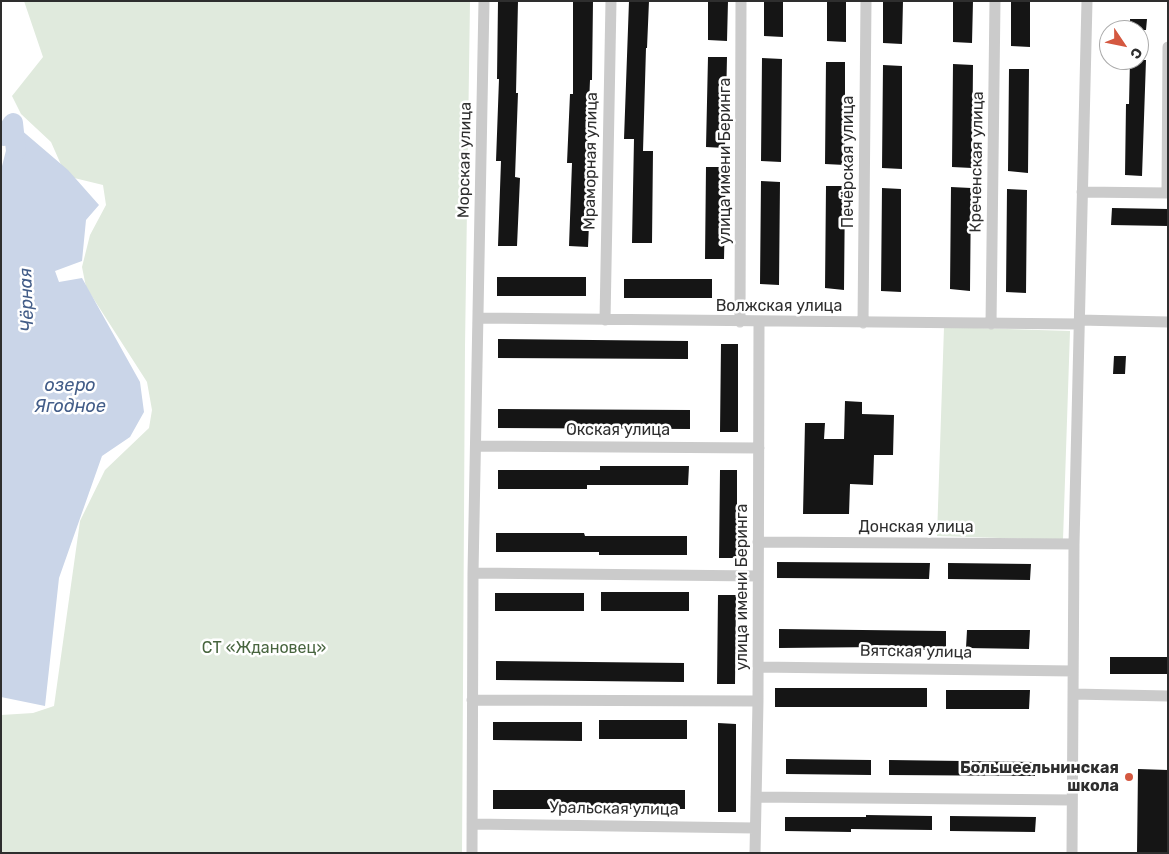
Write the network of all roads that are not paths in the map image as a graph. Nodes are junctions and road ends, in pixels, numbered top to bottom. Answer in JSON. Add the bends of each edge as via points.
{"nodes":[{"id":1,"x":484,"y":1,"type":"edge"},
{"id":2,"x":610,"y":1,"type":"edge"},
{"id":3,"x":741,"y":1,"type":"edge"},
{"id":4,"x":866,"y":1,"type":"edge"},
{"id":5,"x":995,"y":1,"type":"edge"},
{"id":6,"x":1086,"y":1,"type":"edge"},
{"id":7,"x":1168,"y":47,"type":"edge"},
{"id":8,"x":1082,"y":192,"type":"junction"},
{"id":9,"x":1167,"y":193,"type":"edge"},
{"id":10,"x":479,"y":318,"type":"junction"},
{"id":11,"x":605,"y":320,"type":"junction"},
{"id":12,"x":740,"y":322,"type":"junction"},
{"id":13,"x":759,"y":322,"type":"junction"},
{"id":14,"x":1079,"y":322,"type":"junction"},
{"id":15,"x":1168,"y":322,"type":"edge"},
{"id":16,"x":864,"y":323,"type":"junction"},
{"id":17,"x":991,"y":324,"type":"junction"},
{"id":18,"x":476,"y":446,"type":"junction"},
{"id":19,"x":759,"y":448,"type":"junction"},
{"id":20,"x":758,"y":542,"type":"junction"},
{"id":21,"x":1074,"y":544,"type":"junction"},
{"id":22,"x":473,"y":573,"type":"junction"},
{"id":23,"x":758,"y":576,"type":"junction"},
{"id":24,"x":758,"y":667,"type":"junction"},
{"id":25,"x":1073,"y":670,"type":"junction"},
{"id":26,"x":1073,"y":694,"type":"junction"},
{"id":27,"x":1168,"y":696,"type":"edge"},
{"id":28,"x":472,"y":700,"type":"junction"},
{"id":29,"x":758,"y":701,"type":"junction"},
{"id":30,"x":756,"y":797,"type":"junction"},
{"id":31,"x":1072,"y":800,"type":"junction"},
{"id":32,"x":472,"y":824,"type":"junction"},
{"id":33,"x":755,"y":828,"type":"junction"},
{"id":34,"x":472,"y":853,"type":"edge"},
{"id":35,"x":754,"y":853,"type":"edge"},
{"id":36,"x":1072,"y":853,"type":"edge"}],
"edges":[{"from":1,"to":10,"type":"street","name":"Морская улица"},
{"from":2,"to":11,"type":"street","name":"Мраморная улица"},
{"from":3,"to":12,"type":"street","name":"улица имени Беринга"},
{"from":4,"to":16,"type":"street","name":"Печёрская улица"},
{"from":5,"to":17,"type":"street","name":"Креченская улица"},
{"from":6,"to":8,"type":"street"},
{"from":7,"to":9,"type":"street"},
{"from":8,"to":9,"type":"street"},
{"from":8,"to":14,"type":"street"},
{"from":10,"to":11,"type":"street","name":"Волжская улица"},
{"from":10,"to":18,"type":"street","name":"Морская улица"},
{"from":11,"to":12,"type":"street","name":"Волжская улица"},
{"from":12,"to":13,"type":"street","name":"Волжская улица"},
{"from":13,"to":16,"type":"street","name":"Волжская улица"},
{"from":13,"to":19,"type":"street","name":"улица имени Беринга"},
{"from":14,"to":15,"type":"street","name":"Волжская улица"},
{"from":14,"to":17,"type":"street","name":"Волжская улица"},
{"from":14,"to":21,"type":"street"},
{"from":16,"to":17,"type":"street","name":"Волжская улица"},
{"from":18,"to":19,"type":"street","name":"Окская улица"},
{"from":18,"to":22,"type":"street","name":"Морская улица"},
{"from":19,"to":20,"type":"street","name":"улица имени Беринга"},
{"from":20,"to":21,"type":"street","name":"Донская улица"},
{"from":20,"to":23,"type":"street","name":"улица имени Беринга"},
{"from":21,"to":25,"type":"street"},
{"from":22,"to":23,"type":"street"},
{"from":22,"to":28,"type":"street","name":"Морская улица"},
{"from":23,"to":24,"type":"street","name":"улица имени Беринга"},
{"from":24,"to":25,"type":"street","name":"Вятская улица"},
{"from":24,"to":29,"type":"street","name":"улица имени Беринга"},
{"from":25,"to":26,"type":"street"},
{"from":26,"to":27,"type":"street"},
{"from":26,"to":31,"type":"street"},
{"from":28,"to":29,"type":"street"},
{"from":28,"to":32,"type":"street","name":"Морская улица"},
{"from":29,"to":30,"type":"street","name":"улица имени Беринга"},
{"from":30,"to":31,"type":"street"},
{"from":30,"to":33,"type":"street","name":"улица имени Беринга"},
{"from":31,"to":36,"type":"street"},
{"from":32,"to":33,"type":"street","name":"Уральская улица"},
{"from":32,"to":34,"type":"street","name":"Морская улица"},
{"from":33,"to":35,"type":"street","name":"улица имени Беринга"}]}
